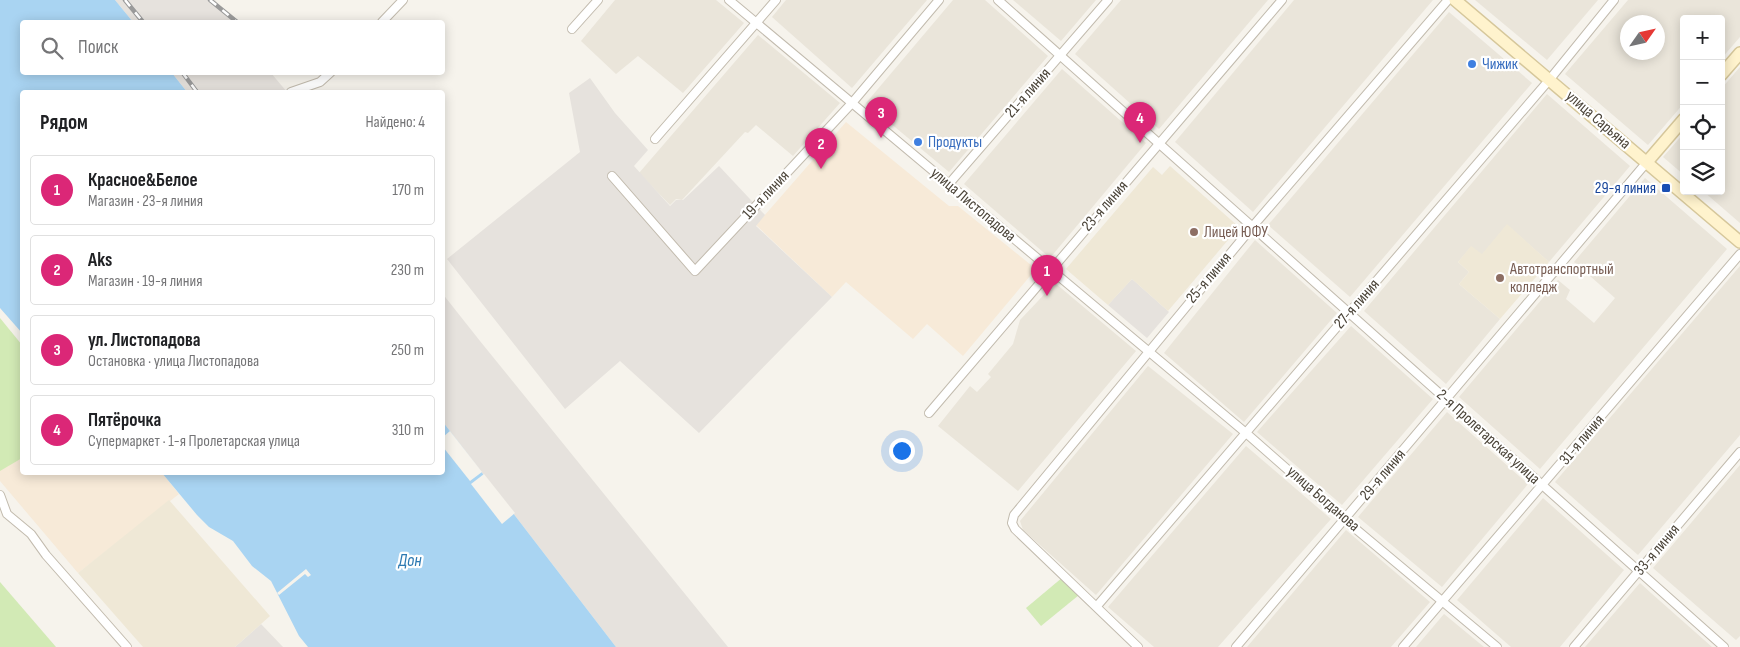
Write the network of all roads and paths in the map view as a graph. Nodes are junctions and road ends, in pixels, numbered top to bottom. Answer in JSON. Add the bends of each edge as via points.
{"nodes":[{"id":1,"x":403,"y":0,"type":"edge"},
{"id":2,"x":598,"y":0,"type":"edge"},
{"id":3,"x":729,"y":0,"type":"edge"},
{"id":4,"x":776,"y":0,"type":"edge"},
{"id":5,"x":939,"y":0,"type":"edge"},
{"id":6,"x":998,"y":0,"type":"edge"},
{"id":7,"x":1108,"y":0,"type":"edge"},
{"id":8,"x":1282,"y":0,"type":"edge"},
{"id":9,"x":1448,"y":0,"type":"edge"},
{"id":10,"x":1455,"y":0,"type":"edge"},
{"id":11,"x":1614,"y":0,"type":"edge"},
{"id":12,"x":384,"y":20,"type":"edge"},
{"id":13,"x":757,"y":23,"type":"junction"},
{"id":14,"x":572,"y":29,"type":"dead end"},
{"id":15,"x":1740,"y":53,"type":"edge"},
{"id":16,"x":1060,"y":56,"type":"junction"},
{"id":17,"x":1725,"y":70,"type":"edge"},
{"id":18,"x":328,"y":75,"type":"edge"},
{"id":19,"x":1550,"y":79,"type":"junction"},
{"id":20,"x":297,"y":90,"type":"edge"},
{"id":21,"x":852,"y":103,"type":"junction"},
{"id":22,"x":1680,"y":124,"type":"edge"},
{"id":23,"x":655,"y":139,"type":"dead end"},
{"id":24,"x":1159,"y":144,"type":"junction"},
{"id":25,"x":1647,"y":162,"type":"junction"},
{"id":26,"x":612,"y":176,"type":"dead end"},
{"id":27,"x":948,"y":185,"type":"junction"},
{"id":28,"x":1253,"y":226,"type":"junction"},
{"id":29,"x":1740,"y":242,"type":"edge"},
{"id":30,"x":1740,"y":254,"type":"edge"},
{"id":31,"x":1050,"y":270,"type":"junction"},
{"id":32,"x":1350,"y":312,"type":"junction"},
{"id":33,"x":1149,"y":351,"type":"junction"},
{"id":34,"x":1448,"y":399,"type":"junction"},
{"id":35,"x":929,"y":413,"type":"dead end"},
{"id":36,"x":1246,"y":433,"type":"junction"},
{"id":37,"x":1740,"y":452,"type":"edge"},
{"id":38,"x":1542,"y":486,"type":"junction"},
{"id":39,"x":0,"y":495,"type":"edge"},
{"id":40,"x":1345,"y":520,"type":"junction"},
{"id":41,"x":1638,"y":572,"type":"junction"},
{"id":42,"x":1443,"y":601,"type":"junction"},
{"id":43,"x":1096,"y":606,"type":"junction"},
{"id":44,"x":127,"y":647,"type":"edge"},
{"id":45,"x":1138,"y":647,"type":"edge"},
{"id":46,"x":1236,"y":647,"type":"edge"},
{"id":47,"x":1403,"y":647,"type":"edge"},
{"id":48,"x":1497,"y":647,"type":"edge"},
{"id":49,"x":1574,"y":647,"type":"edge"},
{"id":50,"x":1724,"y":647,"type":"edge"}],
"edges":[{"from":1,"to":12,"type":"street"},
{"from":2,"to":14,"type":"street"},
{"from":3,"to":13,"type":"street","name":"улица Листопадова"},
{"from":4,"to":13,"type":"street"},
{"from":5,"to":21,"type":"street","name":"19-я линия"},
{"from":6,"to":16,"type":"street","name":"2-я Пролетарская улица"},
{"from":7,"to":16,"type":"street","name":"21-я линия"},
{"from":8,"to":24,"type":"street","name":"23-я линия"},
{"from":9,"to":28,"type":"street","name":"25-я линия"},
{"from":10,"to":19,"type":"main road","name":"улица Сарьяна"},
{"from":11,"to":19,"type":"street","name":"27-я линия"},
{"from":13,"to":21,"type":"street","name":"улица Листопадова"},
{"from":13,"to":23,"type":"street"},
{"from":15,"to":17,"type":"main road"},
{"from":16,"to":24,"type":"street","name":"2-я Пролетарская улица"},
{"from":16,"to":27,"type":"street","name":"21-я линия"},
{"from":18,"to":20,"type":"street","via":[[320,82]]},
{"from":19,"to":25,"type":"main road","name":"улица Сарьяна"},
{"from":19,"to":32,"type":"street","name":"27-я линия"},
{"from":21,"to":26,"type":"street","name":"19-я линия","via":[[695,271]]},
{"from":21,"to":27,"type":"street","name":"улица Листопадова"},
{"from":22,"to":25,"type":"main road","name":"29-я линия"},
{"from":24,"to":28,"type":"street","name":"2-я Пролетарская улица"},
{"from":24,"to":31,"type":"street","name":"23-я линия"},
{"from":25,"to":29,"type":"main road","name":"улица Сарьяна"},
{"from":25,"to":34,"type":"street","name":"29-я линия"},
{"from":27,"to":31,"type":"street","name":"улица Листопадова"},
{"from":28,"to":32,"type":"street","name":"2-я Пролетарская улица"},
{"from":28,"to":33,"type":"street","name":"25-я линия"},
{"from":30,"to":38,"type":"street","name":"31-я линия"},
{"from":31,"to":33,"type":"street","name":"улица Листопадова"},
{"from":31,"to":35,"type":"street","name":"23-я линия"},
{"from":32,"to":34,"type":"street","name":"2-я Пролетарская улица"},
{"from":32,"to":36,"type":"street","name":"27-я линия"},
{"from":33,"to":36,"type":"street","name":"улица Богданова"},
{"from":33,"to":43,"type":"street","name":"25-я линия","via":[[1014,515],[1012,523]]},
{"from":34,"to":38,"type":"street","name":"2-я Пролетарская улица"},
{"from":34,"to":40,"type":"street","name":"29-я линия"},
{"from":36,"to":40,"type":"street","name":"улица Богданова"},
{"from":36,"to":43,"type":"street","name":"27-я линия"},
{"from":37,"to":41,"type":"street","name":"33-я линия"},
{"from":38,"to":41,"type":"street","name":"2-я Пролетарская улица"},
{"from":38,"to":42,"type":"street","name":"31-я линия"},
{"from":39,"to":44,"type":"street","via":[[7,514],[31,534]]},
{"from":40,"to":42,"type":"street","name":"улица Богданова"},
{"from":40,"to":46,"type":"street","name":"29-я линия"},
{"from":41,"to":49,"type":"street","name":"33-я линия"},
{"from":41,"to":50,"type":"street","name":"2-я Пролетарская улица"},
{"from":42,"to":47,"type":"street","name":"31-я линия"},
{"from":42,"to":48,"type":"street","name":"улица Богданова"},
{"from":43,"to":45,"type":"street"}]}
